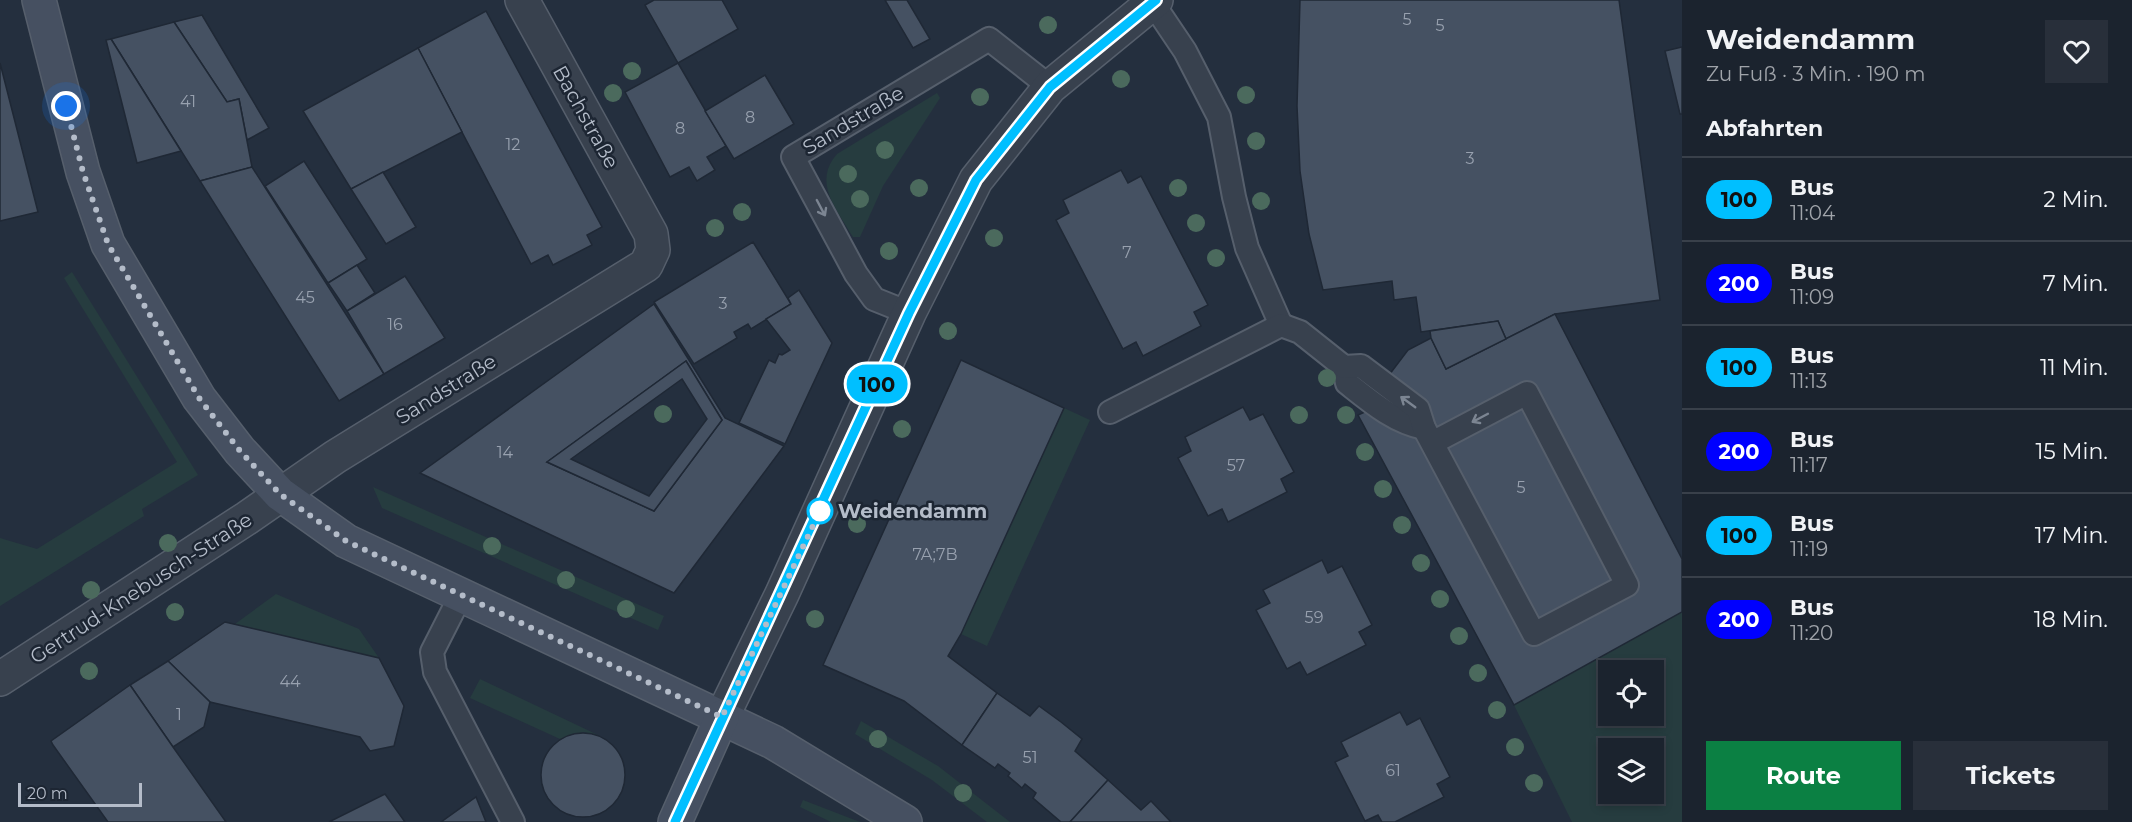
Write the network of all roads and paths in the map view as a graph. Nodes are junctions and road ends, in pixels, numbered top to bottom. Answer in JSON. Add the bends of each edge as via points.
{"nodes":[{"id":1,"x":39,"y":0,"type":"edge"},
{"id":2,"x":522,"y":0,"type":"edge"},
{"id":3,"x":1153,"y":1,"type":"edge"},
{"id":4,"x":1050,"y":87,"type":"junction"},
{"id":5,"x":651,"y":234,"type":"joint"},
{"id":6,"x":909,"y":313,"type":"junction"},
{"id":7,"x":1281,"y":325,"type":"junction"},
{"id":8,"x":1110,"y":412,"type":"dead end"},
{"id":9,"x":1429,"y":435,"type":"junction"},
{"id":10,"x":280,"y":494,"type":"junction"},
{"id":11,"x":462,"y":593,"type":"junction"},
{"id":12,"x":0,"y":679,"type":"edge"},
{"id":13,"x":722,"y":717,"type":"junction"},
{"id":14,"x":513,"y":822,"type":"edge"},
{"id":15,"x":675,"y":822,"type":"edge"},
{"id":16,"x":905,"y":822,"type":"edge"}],
"edges":[{"from":1,"to":10,"type":"main road","via":[[83,172],[108,244],[199,398]]},
{"from":2,"to":5,"type":"street","name":"Bachstraße"},
{"from":3,"to":4,"type":"street"},
{"from":3,"to":7,"type":"lane","via":[[1185,51],[1219,117],[1247,248]]},
{"from":4,"to":6,"type":"street","via":[[976,180]]},
{"from":4,"to":6,"type":"lane","name":"Sandstraße","one_way":true,"via":[[989,39],[793,157],[856,274],[874,299]]},
{"from":5,"to":10,"type":"street","name":"Sandstraße","via":[[653,250],[646,265]]},
{"from":6,"to":13,"type":"street"},
{"from":7,"to":8,"type":"lane"},
{"from":7,"to":9,"type":"lane","via":[[1300,332],[1344,367],[1361,366],[1418,408]]},
{"from":9,"to":9,"type":"lane","one_way":true,"via":[[1534,634],[1627,585],[1527,393]]},
{"from":10,"to":11,"type":"main road","via":[[346,541]]},
{"from":10,"to":12,"type":"street","name":"Gertrud-Knebusch-Straße"},
{"from":11,"to":13,"type":"main road"},
{"from":11,"to":14,"type":"lane","via":[[432,652],[435,672]]},
{"from":13,"to":15,"type":"main road"},
{"from":13,"to":16,"type":"main road","via":[[773,742]]}]}
